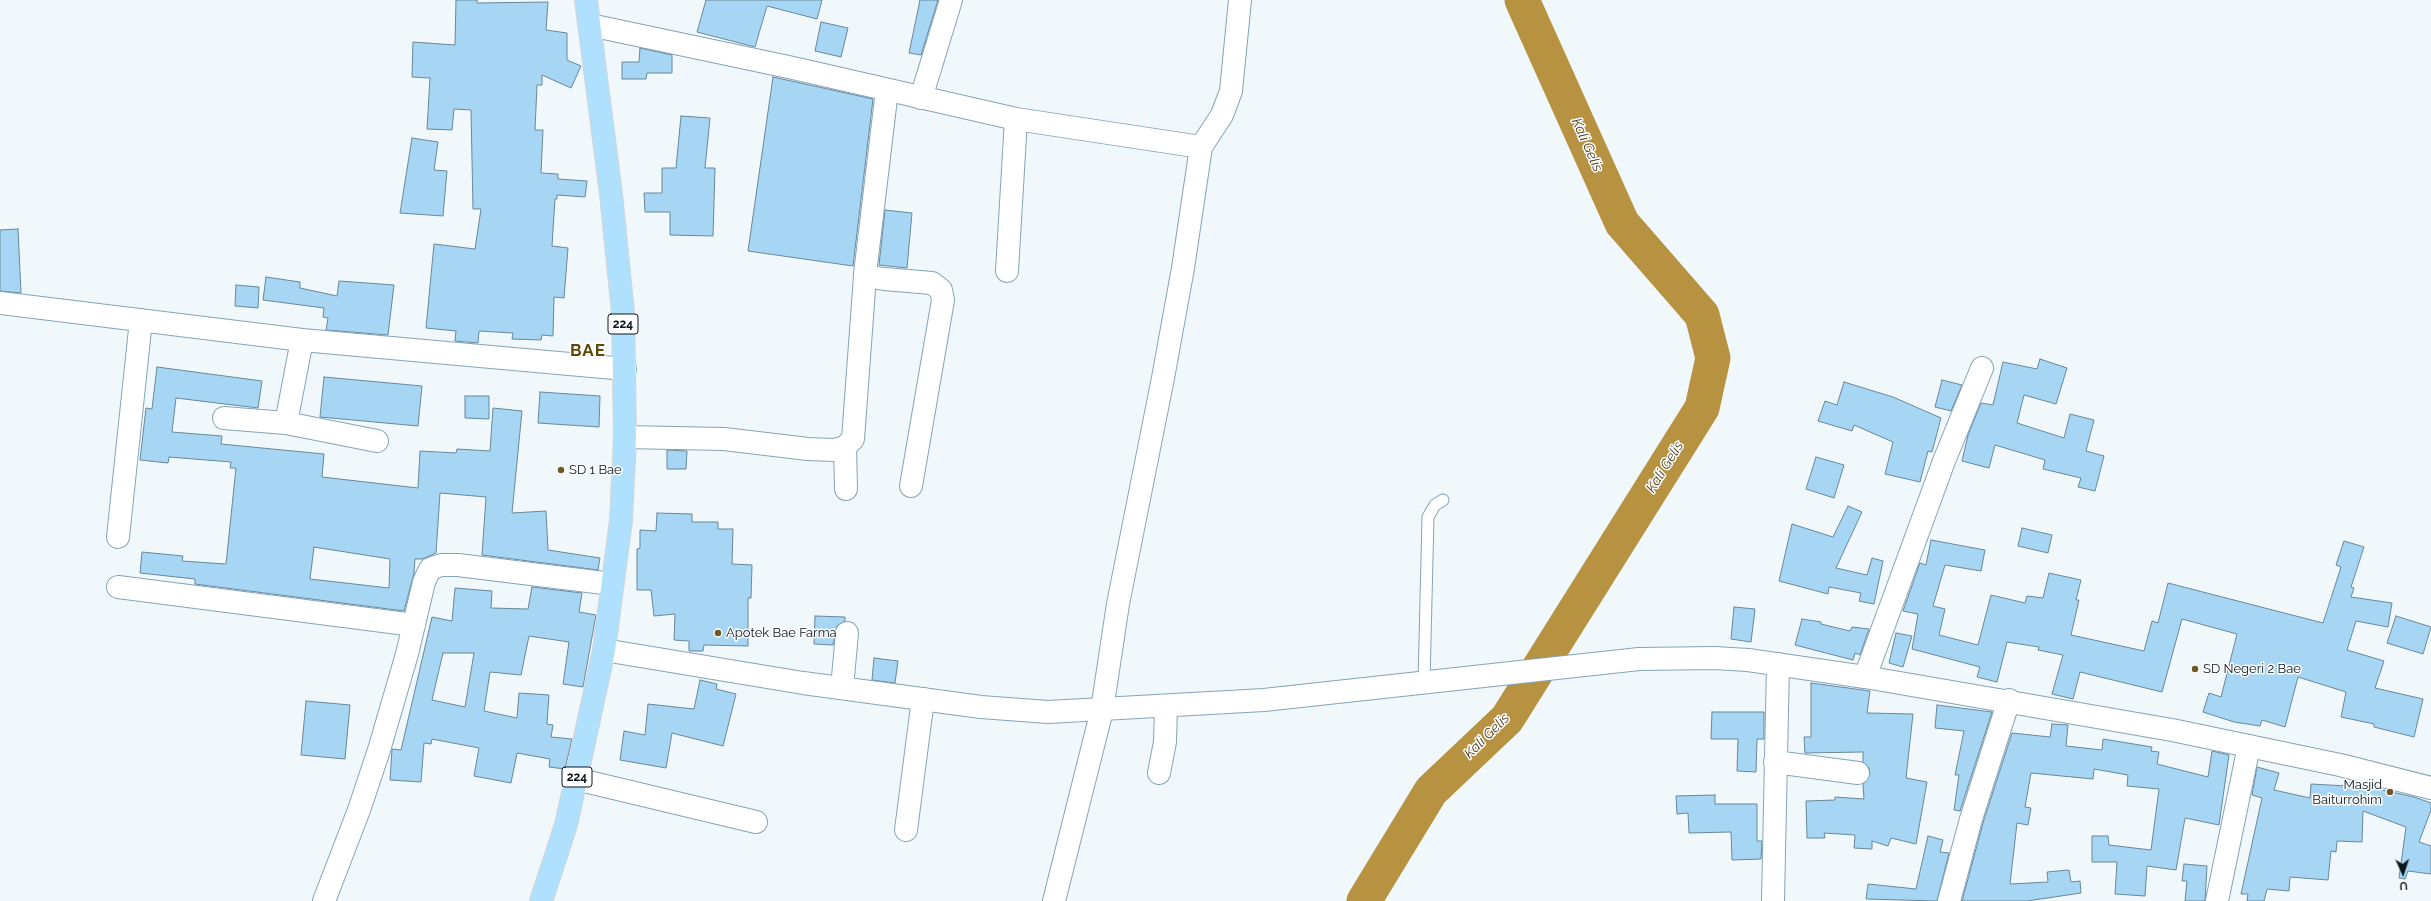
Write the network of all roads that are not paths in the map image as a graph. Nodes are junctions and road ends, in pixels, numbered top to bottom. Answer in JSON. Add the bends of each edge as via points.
{"nodes":[{"id":1,"x":586,"y":0,"type":"edge"},
{"id":2,"x":951,"y":0,"type":"edge"},
{"id":3,"x":1240,"y":0,"type":"edge"},
{"id":4,"x":590,"y":25,"type":"junction"},
{"id":5,"x":887,"y":90,"type":"junction"},
{"id":6,"x":921,"y":98,"type":"junction"},
{"id":7,"x":1016,"y":118,"type":"junction"},
{"id":8,"x":1201,"y":147,"type":"junction"},
{"id":9,"x":1007,"y":271,"type":"dead end"},
{"id":10,"x":865,"y":276,"type":"junction"},
{"id":11,"x":0,"y":303,"type":"edge"},
{"id":12,"x":141,"y":320,"type":"junction"},
{"id":13,"x":302,"y":340,"type":"junction"},
{"id":14,"x":1982,"y":368,"type":"dead end"},
{"id":15,"x":625,"y":369,"type":"junction"},
{"id":16,"x":224,"y":418,"type":"dead end"},
{"id":17,"x":286,"y":423,"type":"junction"},
{"id":18,"x":625,"y":437,"type":"junction"},
{"id":19,"x":376,"y":441,"type":"dead end"},
{"id":20,"x":845,"y":447,"type":"junction"},
{"id":21,"x":911,"y":486,"type":"dead end"},
{"id":22,"x":846,"y":489,"type":"dead end"},
{"id":23,"x":1443,"y":500,"type":"dead end"},
{"id":24,"x":118,"y":537,"type":"dead end"},
{"id":25,"x":612,"y":584,"type":"junction"},
{"id":26,"x":118,"y":586,"type":"dead end"},
{"id":27,"x":414,"y":625,"type":"junction"},
{"id":28,"x":847,"y":633,"type":"dead end"},
{"id":29,"x":604,"y":650,"type":"junction"},
{"id":30,"x":1778,"y":664,"type":"junction"},
{"id":31,"x":1864,"y":677,"type":"junction"},
{"id":32,"x":1424,"y":682,"type":"junction"},
{"id":33,"x":842,"y":688,"type":"junction"},
{"id":34,"x":923,"y":699,"type":"junction"},
{"id":35,"x":2009,"y":700,"type":"junction"},
{"id":36,"x":1166,"y":706,"type":"junction"},
{"id":37,"x":1102,"y":710,"type":"junction"},
{"id":38,"x":2249,"y":746,"type":"junction"},
{"id":39,"x":1776,"y":762,"type":"junction"},
{"id":40,"x":1858,"y":773,"type":"dead end"},
{"id":41,"x":1159,"y":774,"type":"dead end"},
{"id":42,"x":576,"y":779,"type":"junction"},
{"id":43,"x":2431,"y":788,"type":"edge"},
{"id":44,"x":756,"y":822,"type":"dead end"},
{"id":45,"x":906,"y":830,"type":"dead end"},
{"id":46,"x":324,"y":901,"type":"edge"},
{"id":47,"x":541,"y":901,"type":"edge"},
{"id":48,"x":1054,"y":901,"type":"edge"},
{"id":49,"x":1773,"y":901,"type":"edge"},
{"id":50,"x":1949,"y":901,"type":"edge"},
{"id":51,"x":2217,"y":901,"type":"edge"}],
"edges":[{"from":1,"to":4,"type":"main road","number":"224"},
{"from":2,"to":6,"type":"street"},
{"from":3,"to":8,"type":"street","via":[[1236,62],[1230,95],[1222,116]]},
{"from":4,"to":5,"type":"street"},
{"from":4,"to":15,"type":"main road","number":"224","via":[[616,238]]},
{"from":5,"to":6,"type":"street"},
{"from":5,"to":10,"type":"street"},
{"from":6,"to":7,"type":"street"},
{"from":7,"to":8,"type":"street"},
{"from":7,"to":9,"type":"street"},
{"from":8,"to":37,"type":"street","via":[[1183,268],[1118,604]]},
{"from":10,"to":20,"type":"street","via":[[853,439]]},
{"from":10,"to":21,"type":"street","via":[[924,280],[939,286],[941,290],[942,311]]},
{"from":11,"to":12,"type":"street"},
{"from":12,"to":13,"type":"street"},
{"from":12,"to":24,"type":"street"},
{"from":13,"to":15,"type":"street"},
{"from":13,"to":17,"type":"street"},
{"from":14,"to":31,"type":"street","via":[[1944,461]]},
{"from":15,"to":18,"type":"main road","number":"224"},
{"from":16,"to":17,"type":"street"},
{"from":17,"to":19,"type":"street"},
{"from":18,"to":20,"type":"street","via":[[724,439],[808,449],[834,450]]},
{"from":18,"to":25,"type":"main road","number":"224","via":[[620,520]]},
{"from":20,"to":22,"type":"street"},
{"from":23,"to":32,"type":"lane","via":[[1435,505],[1428,518]]},
{"from":25,"to":27,"type":"street","via":[[458,565],[438,566],[427,573]]},
{"from":25,"to":29,"type":"main road","number":"224"},
{"from":26,"to":27,"type":"street"},
{"from":27,"to":46,"type":"street","via":[[359,810]]},
{"from":28,"to":33,"type":"street"},
{"from":29,"to":33,"type":"street"},
{"from":29,"to":42,"type":"main road","number":"224"},
{"from":30,"to":31,"type":"street"},
{"from":30,"to":32,"type":"street","via":[[1679,657]]},
{"from":30,"to":39,"type":"street"},
{"from":31,"to":35,"type":"street"},
{"from":32,"to":36,"type":"street","via":[[1264,700]]},
{"from":33,"to":34,"type":"street"},
{"from":34,"to":37,"type":"street","via":[[1048,712]]},
{"from":34,"to":45,"type":"street"},
{"from":35,"to":38,"type":"street"},
{"from":35,"to":50,"type":"street","via":[[1971,819]]},
{"from":36,"to":37,"type":"street"},
{"from":36,"to":41,"type":"street","via":[[1165,742]]},
{"from":37,"to":48,"type":"street"},
{"from":38,"to":43,"type":"street"},
{"from":38,"to":51,"type":"street"},
{"from":39,"to":40,"type":"street"},
{"from":39,"to":49,"type":"street"},
{"from":42,"to":44,"type":"street"},
{"from":42,"to":47,"type":"main road","number":"224","via":[[566,825]]}]}
